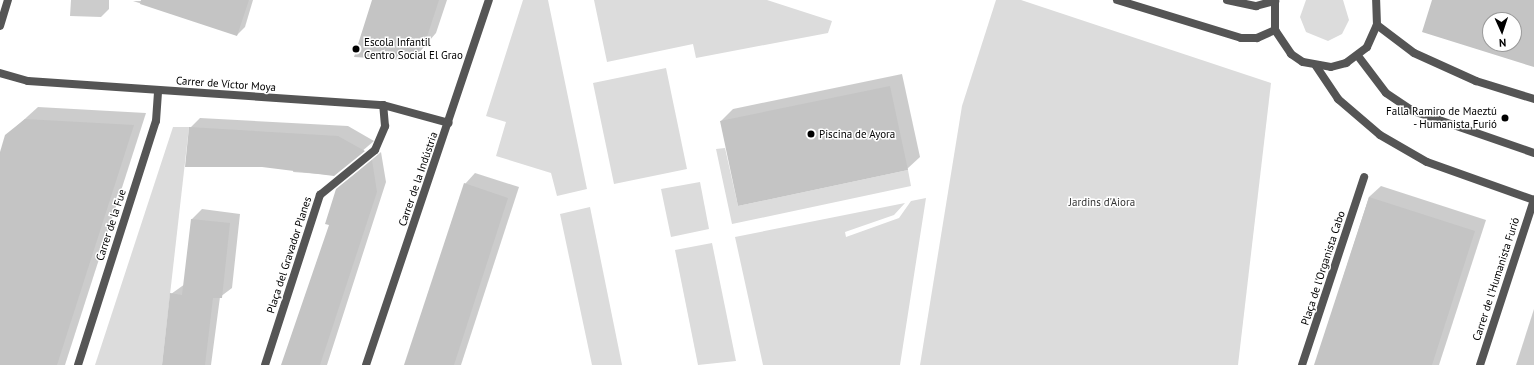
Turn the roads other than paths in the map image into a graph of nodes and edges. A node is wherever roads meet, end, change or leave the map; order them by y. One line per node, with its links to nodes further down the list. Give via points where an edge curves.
1 (8, 0): 10 (street)
2 (489, 0): 19 (street, Carrer de la Indústria)
3 (1117, 0): 8 (street)
4 (1227, 0): 5 (street, via 1256,6)
5 (1275, 0): 12 (street)
6 (1376, 0): 9 (street)
7 (1382, 0): 9 (street)
8 (1129, 2): 12 (street, via 1241,38 1257,38)
9 (1378, 13): 11 (street)
10 (0, 26)
11 (1377, 26): 13 (street); 17 (street, via 1414,53 1476,81)
12 (1275, 30): 14 (street, via 1291,54)
13 (1358, 56): 14 (street, via 1346,63); 20 (street, via 1386,93 1413,112)
14 (1316, 66): 22 (street, via 1338,99 1380,135 1427,162)
15 (0, 73): 16 (street, Carrer de Víctor Moya, via 28,81)
16 (158, 91): 18 (street, Carrer de Víctor Moya); 23 (street, Carrer de la Fue, via 156,121)
17 (1534, 99)
18 (383, 105): 19 (street, Carrer de Víctor Moya); 24 (street, Plaça del Gravador Planes, via 385,126 375,150 320,195)
19 (449, 123): 25 (street, Carrer de la Indústria)
20 (1534, 152)
21 (1364, 177): 26 (street, Plaça de l'Organista Cabo)
22 (1534, 200): 27 (street, Carrer de l'Humanista Furió)
23 (78, 365)
24 (265, 365)
25 (366, 365)
26 (1302, 365)
27 (1480, 365)

